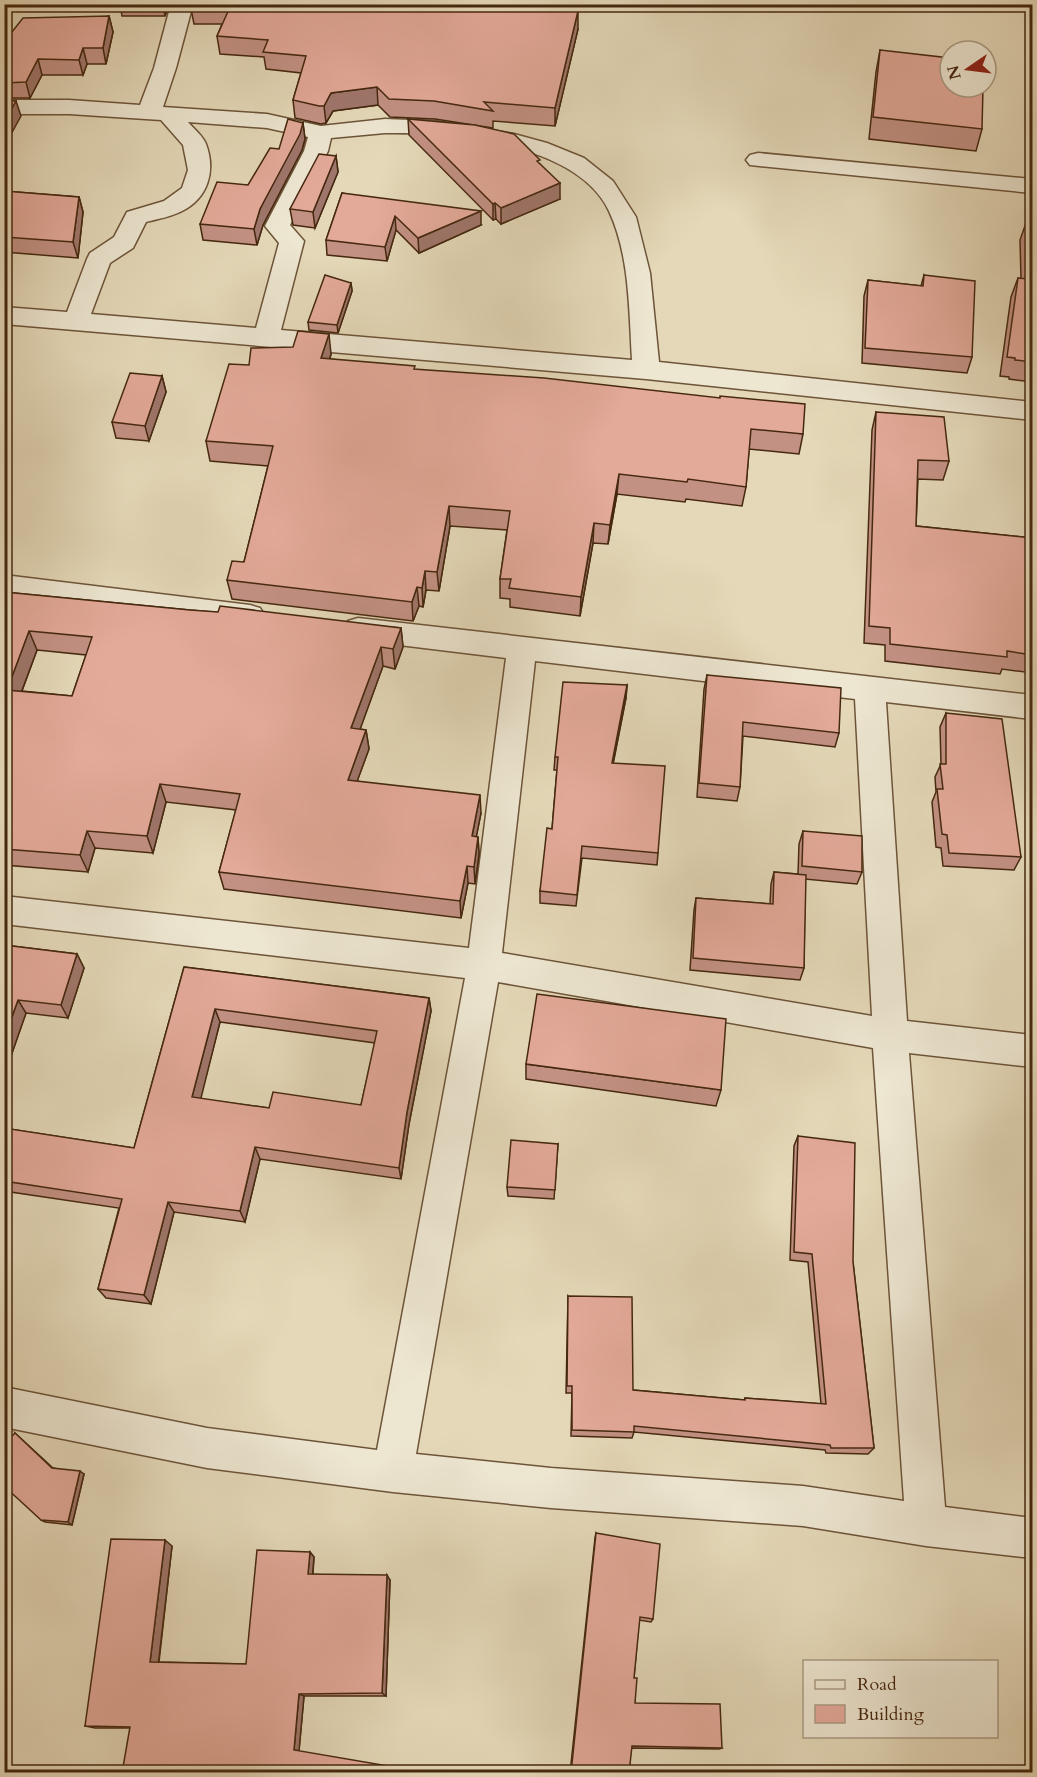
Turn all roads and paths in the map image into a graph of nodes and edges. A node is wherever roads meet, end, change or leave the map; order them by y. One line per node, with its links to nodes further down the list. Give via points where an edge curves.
1 (182, 4): 3 (street, via 165,68)
2 (4, 106): 3 (street)
3 (159, 113): 4 (street, via 267,121); 8 (street, via 194,143 200,170 193,192 173,206 136,217 124,242 99,259)
4 (321, 133): 9 (street, via 316,152 277,226 292,241); 10 (street, via 396,126 477,135 543,149 574,162 602,182 623,215 633,248)
5 (758, 160): 6 (street)
6 (1032, 186)
7 (4, 315): 8 (street)
8 (76, 321): 9 (street)
9 (266, 339): 10 (street)
10 (646, 370): 11 (street)
11 (1032, 411)
12 (4, 586): 13 (street)
13 (273, 619)
14 (332, 626): 15 (street)
15 (522, 648): 16 (street); 19 (street)
16 (870, 687): 17 (street); 20 (street)
17 (1032, 707)
18 (4, 910): 19 (street)
19 (484, 964): 20 (street); 23 (street)
20 (890, 1035): 21 (street); 24 (street)
21 (1032, 1051)
22 (4, 1407): 23 (street, via 207,1448)
23 (393, 1473): 24 (street, via 803,1506)
24 (926, 1525): 25 (street)
25 (1032, 1538)

